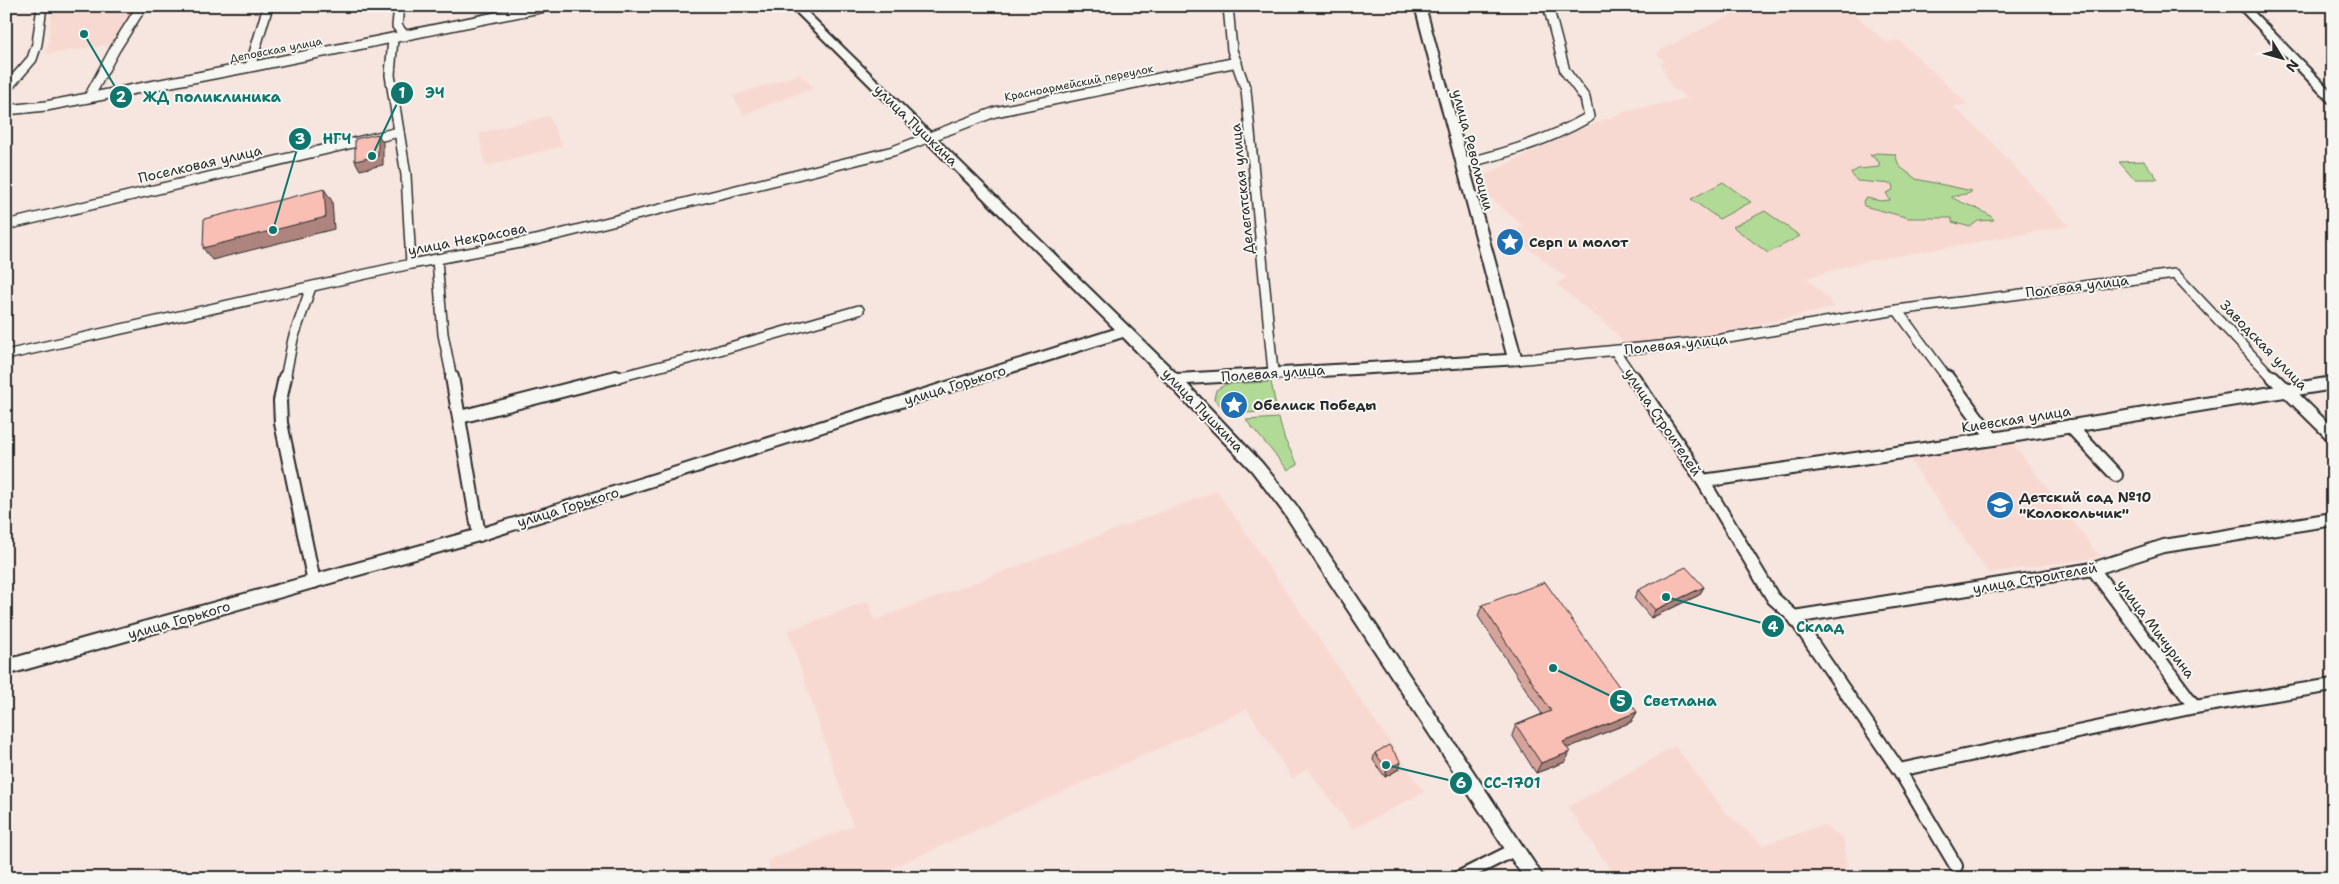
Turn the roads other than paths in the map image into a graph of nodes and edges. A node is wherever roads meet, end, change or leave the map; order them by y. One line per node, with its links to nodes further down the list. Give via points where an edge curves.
1 (42, 6): 15 (street, via 34,55)
2 (142, 6): 16 (street)
3 (268, 6): 14 (street)
4 (399, 6): 11 (street, via 397,26)
5 (549, 6): 11 (street, Деповская улица)
6 (795, 6): 20 (main road, улица Пушкина)
7 (1228, 6): 13 (street, Делегатская улица, via 1229,36)
8 (1420, 6): 21 (main road, улица Революции)
9 (1548, 6): 21 (street, via 1566,71 1585,98 1589,116 1574,126 1512,152)
10 (2242, 6): 17 (main road)
11 (405, 36): 12 (street, Деповская улица)
12 (393, 38): 14 (street, Деповская улица); 19 (street, via 390,75)
13 (1237, 62): 20 (street, Красноармейский переулок, via 995,112); 33 (street, Делегатская улица, via 1246,90)
14 (250, 67): 16 (street, Деповская улица)
15 (6, 89)
16 (89, 97): 18 (street, Деповская улица)
17 (2333, 100)
18 (6, 110)
19 (399, 132): 22 (street, Поселковая улица); 24 (street, via 406,175)
20 (930, 138): 23 (street, улица Некрасова, via 830,168 701,200); 29 (main road, улица Пушкина)
21 (1461, 164): 32 (main road, улица Революции)
22 (6, 225)
23 (437, 260): 24 (street, улица Некрасова); 37 (street, via 443,334)
24 (411, 264): 26 (street, улица Некрасова)
25 (2175, 274): 28 (street, Полевая улица); 36 (street, Заводская улица)
26 (311, 287): 31 (street, улица Некрасова); 46 (street, via 293,339 280,401 281,423)
27 (858, 310): 37 (street, via 692,358)
28 (1897, 310): 30 (street, Полевая улица, via 1710,341); 40 (street)
29 (1126, 331): 34 (main road, улица Пушкина); 44 (main road, улица Горького)
30 (1615, 351): 32 (street, Полевая улица); 42 (street, улица Строителей)
31 (6, 355)
32 (1515, 360): 33 (main road, Полевая улица)
33 (1273, 372): 34 (main road, Полевая улица)
34 (1174, 379): 52 (main road, улица Пушкина, via 1257,467 1290,509)
35 (2333, 383): 36 (street, Киевская улица)
36 (2285, 390): 38 (street, Киевская улица); 39 (street, Заводская улица)
37 (460, 417): 44 (street)
38 (2070, 426): 40 (street, Киевская улица); 41 (street)
39 (2333, 436)
40 (1993, 439): 42 (street, Киевская улица)
41 (2116, 475)
42 (1703, 481): 47 (street, улица Строителей, via 1773,598)
43 (2333, 519): 45 (street, улица Строителей, via 2164,546)
44 (479, 535): 46 (main road, улица Горького)
45 (2092, 569): 47 (street, улица Строителей); 50 (street, улица Мичурина)
46 (314, 582): 48 (main road, улица Горького)
47 (1794, 617): 51 (street, улица Строителей)
48 (6, 668)
49 (2333, 685): 50 (street)
50 (2195, 708): 51 (street)
51 (1899, 770): 53 (street, улица Строителей)
52 (1516, 849): 54 (street); 55 (main road, улица Пушкина)
53 (1956, 866)
54 (1458, 878)
55 (1535, 878)

